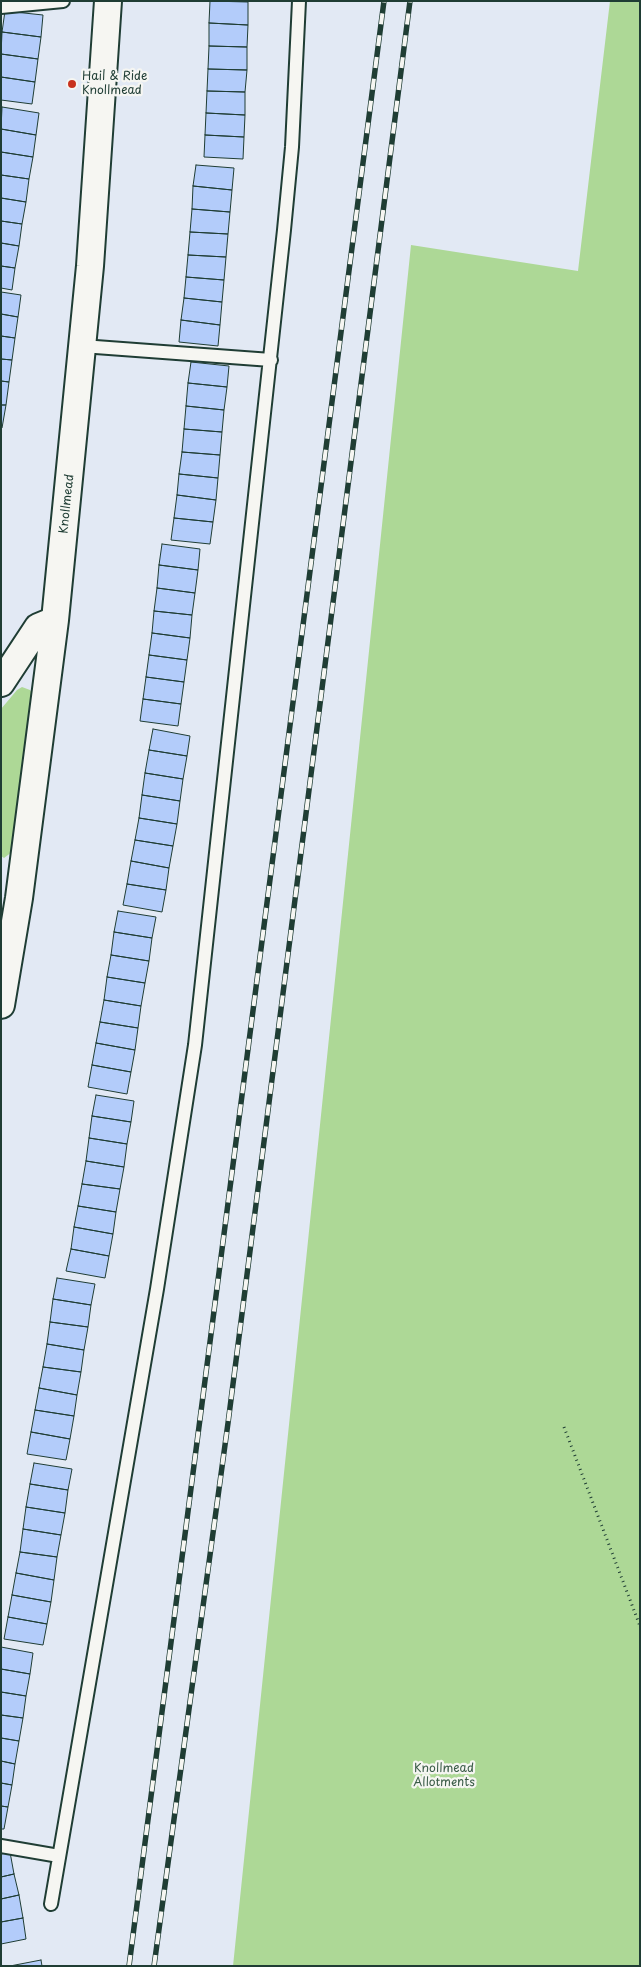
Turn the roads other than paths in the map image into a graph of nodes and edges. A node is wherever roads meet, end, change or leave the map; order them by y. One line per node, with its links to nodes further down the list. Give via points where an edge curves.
1 (63, 1): 4 (lane)
2 (108, 1): 5 (street, Knollmead)
3 (299, 1): 6 (lane, via 292,147)
4 (1, 7)
5 (82, 346): 6 (lane); 7 (street, Knollmead)
6 (271, 360): 13 (lane, via 194,1045 156,1298)
7 (55, 620): 8 (street, via 38,628); 10 (street, Knollmead)
8 (1, 683)
9 (1, 880): 10 (street)
10 (19, 898): 11 (street, Knollmead)
11 (1, 1005)
12 (1, 1846): 13 (lane)
13 (59, 1856): 14 (lane)
14 (51, 1904)

